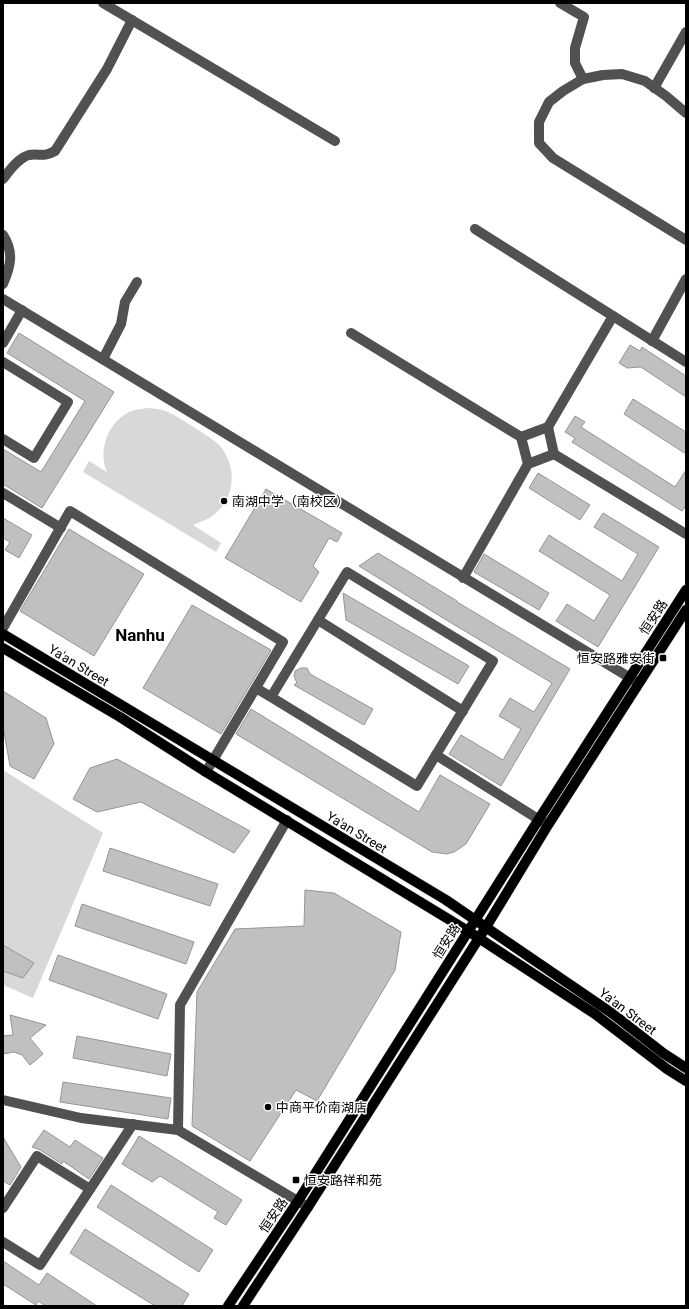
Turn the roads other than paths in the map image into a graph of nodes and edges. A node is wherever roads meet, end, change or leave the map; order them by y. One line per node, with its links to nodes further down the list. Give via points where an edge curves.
1 (103, 3): 3 (street)
2 (560, 3): 5 (street, via 584,17 575,48 575,63)
3 (132, 20): 8 (street); 9 (street, via 107,69 55,151 43,156 30,155 23,158)
4 (686, 32): 6 (street)
5 (583, 79): 6 (street, via 622,74 645,81); 12 (street, via 549,102 538,122 539,143 552,158)
6 (654, 88): 7 (street)
7 (686, 113)
8 (335, 141)
9 (3, 179)
10 (475, 229): 18 (street)
11 (3, 235): 15 (street, via 9,243 10,258)
12 (686, 240)
13 (686, 279): 20 (street)
14 (137, 282): 22 (street, via 125,302 121,324)
15 (3, 284)
16 (3, 299): 17 (street)
17 (22, 310): 21 (street); 22 (street)
18 (613, 316): 20 (street); 25 (street)
19 (351, 333): 26 (street)
20 (652, 341): 24 (street)
21 (3, 343)
22 (103, 360): 33 (street)
23 (3, 362): 27 (street, via 68,402 34,458)
24 (686, 362)
25 (548, 427): 26 (street); 28 (street)
26 (521, 437): 29 (street)
27 (3, 438)
28 (554, 454): 29 (street); 32 (street)
29 (528, 464): 33 (street)
30 (3, 492): 31 (street)
31 (61, 528): 37 (street); 42 (street, via 70,511 283,642)
32 (686, 534)
33 (463, 578): 40 (street)
34 (686, 590): 40 (main road, 恒安路)
35 (686, 610): 41 (main road, 恒安路)
36 (318, 620): 43 (street); 44 (street); 44 (street, via 347,572 494,661)
37 (3, 628)
38 (3, 634): 46 (main road, Ya'an Street)
39 (3, 648): 47 (main road, Ya'an Street, via 120,717)
40 (629, 678): 41 (street); 48 (main road, 恒安路)
41 (639, 683): 50 (main road, 恒安路)
42 (256, 688): 43 (street); 46 (street)
43 (271, 697): 45 (street, via 417,786)
44 (463, 711): 45 (street)
45 (436, 755): 48 (street)
46 (213, 760): 47 (street); 51 (main road, Ya'an Street)
47 (206, 772): 49 (main road, Ya'an Street)
48 (539, 819): 50 (street); 51 (main road, 恒安路)
49 (287, 820): 53 (main road, Ya'an Street); 59 (street, via 180,1005)
50 (548, 825): 52 (main road, 恒安路)
51 (475, 920): 52 (main road, Ya'an Street); 53 (main road, 恒安路)
52 (486, 927): 54 (main road, 恒安路); 55 (main road, Ya'an Street, via 613,1014)
53 (468, 931): 54 (main road, Ya'an Street); 61 (main road, 恒安路)
54 (479, 938): 56 (main road, Ya'an Street, via 595,1014); 62 (main road, 恒安路)
55 (686, 1068)
56 (686, 1081)
57 (3, 1100): 58 (street, via 81,1118)
58 (133, 1124): 59 (street); 60 (street)
59 (178, 1130): 61 (street)
60 (90, 1189): 63 (street, via 36,1156); 64 (street, via 40,1265)
61 (298, 1201): 62 (street); 65 (main road, 恒安路)
62 (308, 1207): 66 (main road, 恒安路)
63 (3, 1208)
64 (3, 1242)
65 (228, 1306)
66 (243, 1306)

